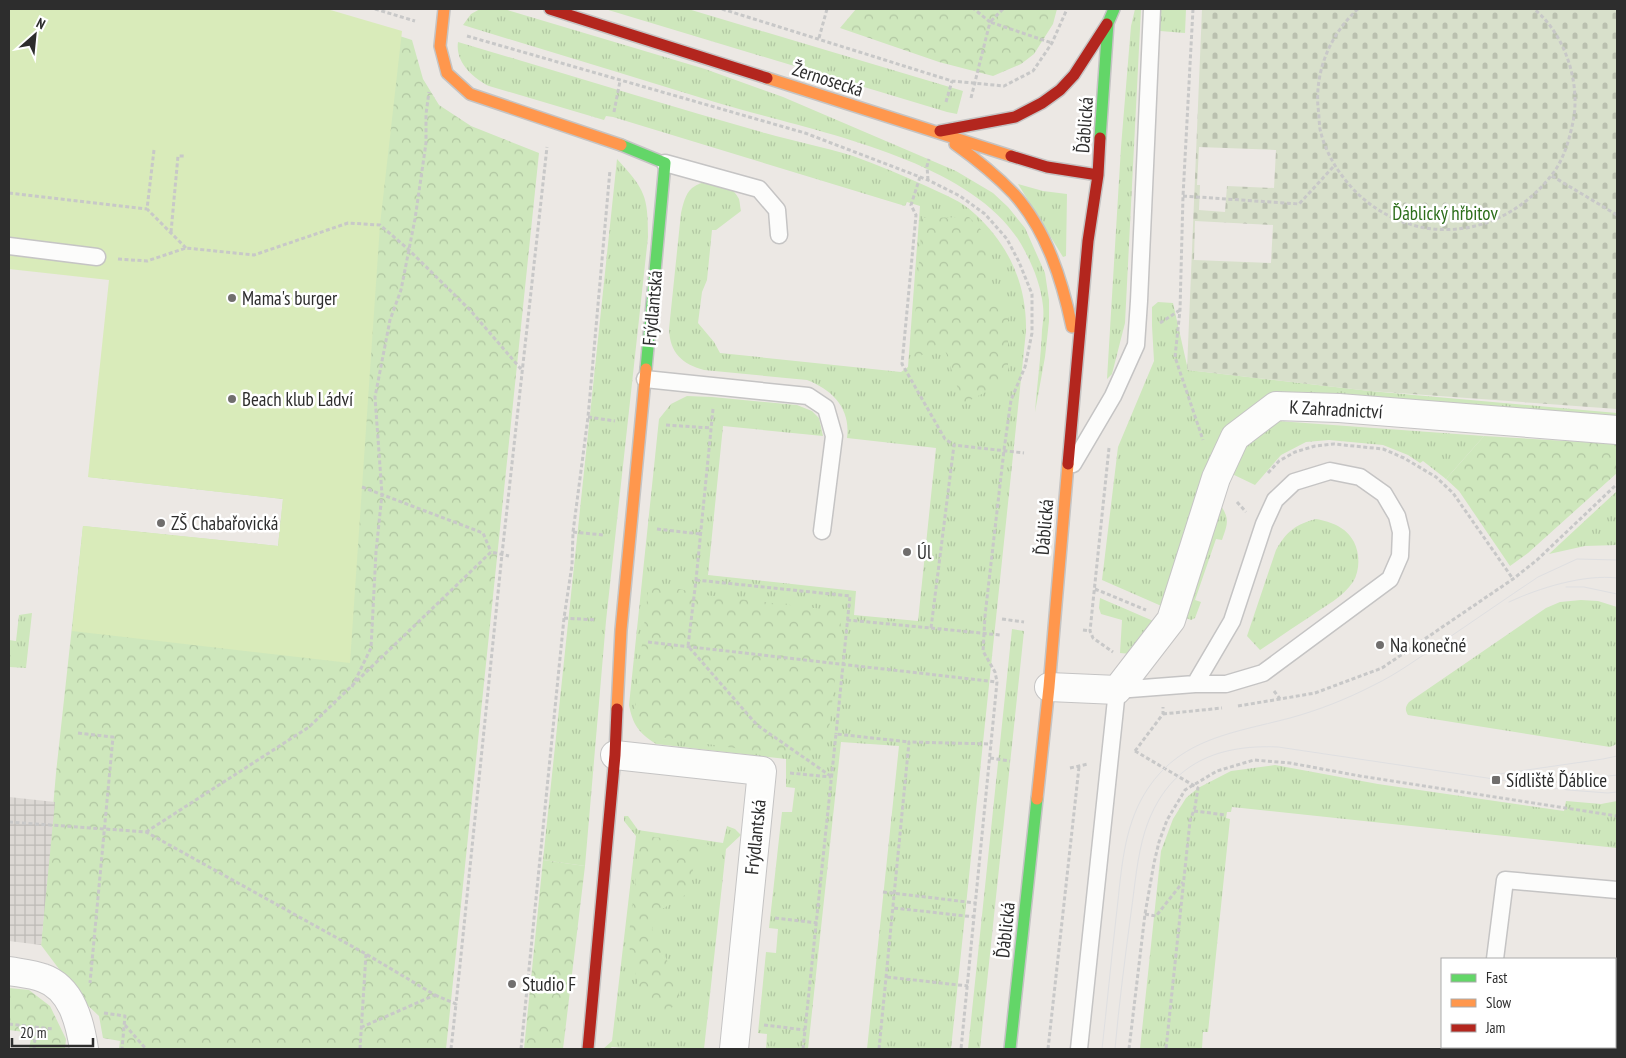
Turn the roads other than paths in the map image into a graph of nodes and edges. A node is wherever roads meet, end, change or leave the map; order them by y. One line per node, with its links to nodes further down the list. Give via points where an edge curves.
1 (444, 9): 7 (street, via 440,46 447,73 470,94 613,141)
2 (550, 9): 6 (street, Žernosecká)
3 (1114, 9): 5 (street, Ďáblická)
4 (1152, 9): 15 (lane, via 1136,345 1113,396)
5 (1108, 23): 6 (street, via 1074,75 1042,103 1015,117); 8 (street, Ďáblická)
6 (937, 131): 8 (street, Žernosecká, via 1047,167); 12 (street, via 1001,181 1031,215 1049,249 1066,296)
7 (665, 163): 9 (lane, via 758,189 777,210); 13 (street, Frýdlantská)
8 (1098, 174): 12 (street, Ďáblická, via 1088,241)
9 (779, 234)
10 (9, 246): 11 (lane)
11 (97, 257)
12 (1078, 356): 15 (street, Ďáblická)
13 (645, 379): 16 (lane, via 808,396 826,408 834,436); 20 (street, Frýdlantská, via 621,630)
14 (1617, 430): 19 (street, K Zahradnictví, via 1276,406 1235,437 1216,478 1171,620)
15 (1066, 475): 18 (street, Ďáblická)
16 (822, 531)
17 (1195, 684): 17 (lane, via 1226,684 1262,673 1390,579 1400,556 1401,532 1397,516 1384,494 1360,477 1330,471 1294,482 1275,500 1232,621); 19 (lane)
18 (1049, 687): 19 (street); 27 (street, Ďáblická)
19 (1117, 690): 28 (lane)
20 (615, 755): 25 (street, Frýdlantská); 26 (street, Frýdlantská, via 762,771)
21 (1617, 890): 22 (lane, via 1505,880)
22 (1495, 958)
23 (9, 971): 24 (street, via 45,978 62,990 74,1009)
24 (84, 1049)
25 (588, 1049)
26 (734, 1049)
27 (1010, 1049)
28 (1079, 1049)

